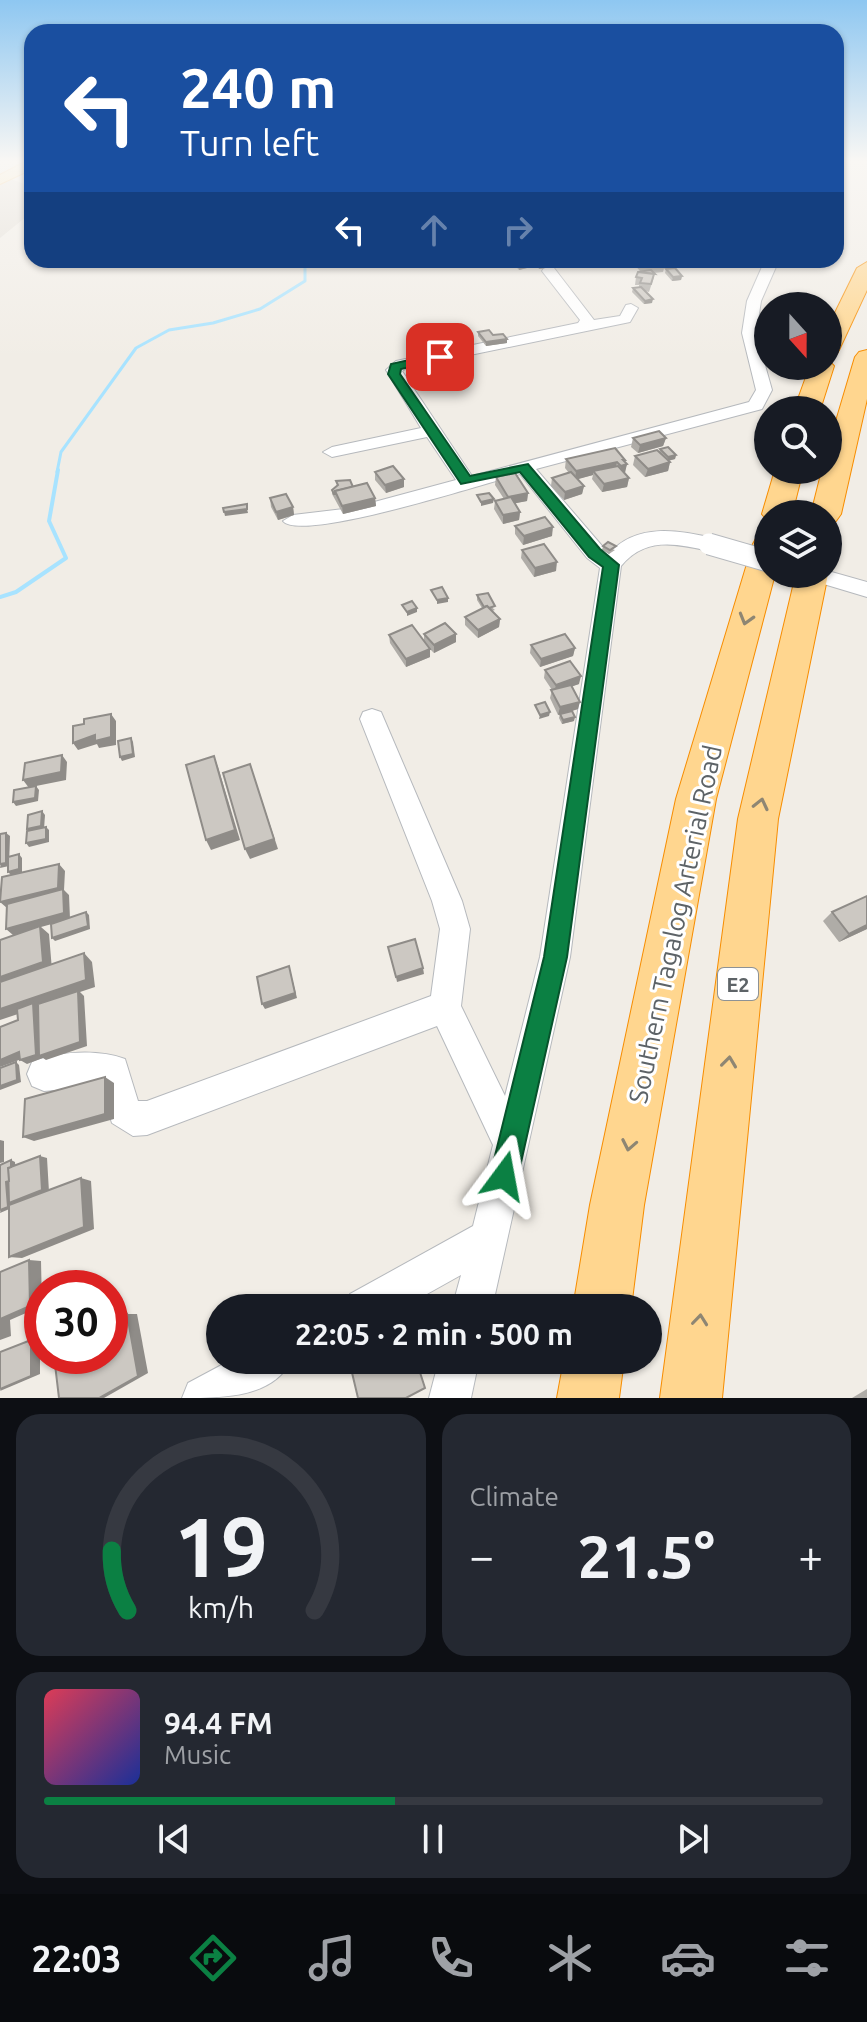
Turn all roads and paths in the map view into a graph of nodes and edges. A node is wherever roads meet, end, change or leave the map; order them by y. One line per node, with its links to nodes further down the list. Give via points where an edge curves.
1 (771, 268): 10 (street, via 754,301 749,333 764,390 756,405)
2 (867, 268): 5 (highway)
3 (549, 271): 6 (street, via 581,309)
4 (631, 308): 6 (street, via 625,319)
5 (842, 321)
6 (584, 326): 8 (street, via 395,367 394,374)
7 (865, 361): 12 (highway)
8 (431, 431): 9 (street); 11 (street)
9 (332, 452)
10 (524, 467): 11 (street); 15 (street, via 594,553)
11 (466, 481): 13 (street, via 352,514)
12 (829, 500)
13 (293, 521)
14 (754, 557): 15 (street, bridge, via 666,536 621,551)
15 (611, 565): 21 (street, via 555,957)
16 (756, 588): 25 (highway, Southern Tagalog Arterial Road, one-way to 25, via 696,799)
17 (832, 588): 32 (highway, E2, one-way to 17, via 758,819)
18 (372, 719): 19 (street, via 455,929)
19 (445, 1007): 20 (street, via 147,1118 133,1119 124,1111 113,1071); 21 (street)
20 (44, 1074)
21 (511, 1145): 22 (street)
22 (489, 1238): 23 (street); 24 (street)
23 (389, 1294)
24 (475, 1294)
25 (604, 1294)
26 (246, 1374): 29 (street)
27 (456, 1374): 30 (street)
28 (592, 1374): 31 (highway)
29 (203, 1398)
30 (450, 1398)
31 (588, 1398)
32 (691, 1398)

